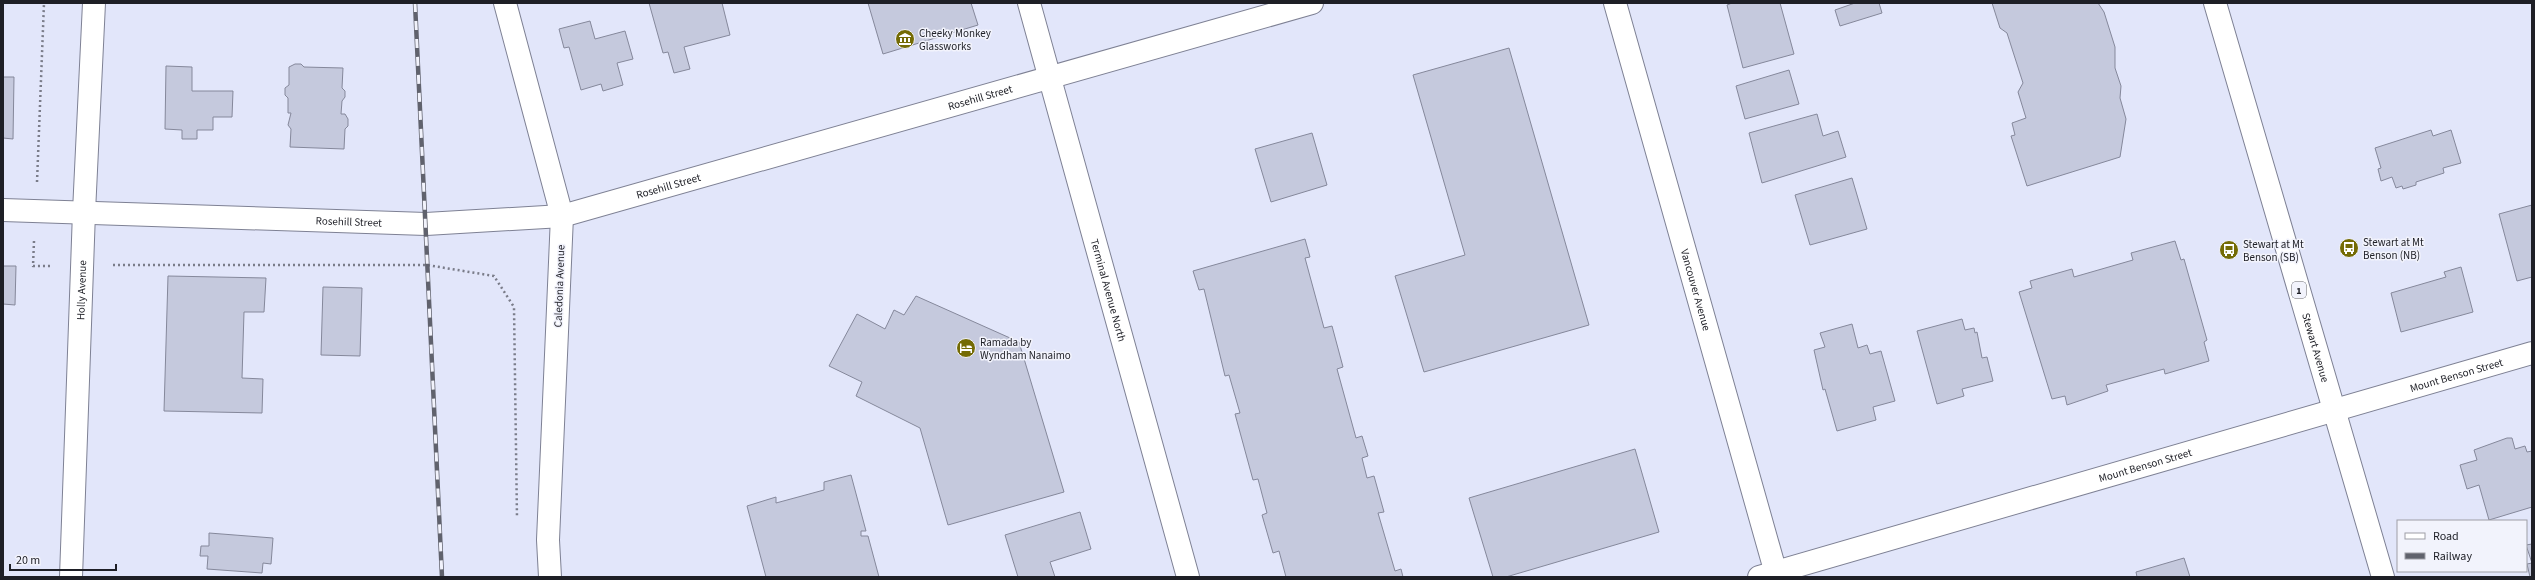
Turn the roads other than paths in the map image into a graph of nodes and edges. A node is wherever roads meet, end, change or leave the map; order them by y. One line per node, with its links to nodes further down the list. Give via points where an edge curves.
1 (94, 3): 9 (main road, Holly Avenue)
2 (505, 3): 10 (main road, Caledonia Avenue)
3 (1029, 3): 7 (main road, Terminal Avenue North)
4 (1312, 3): 7 (main road, Rosehill Street)
5 (1615, 3): 13 (main road, Vancouver Avenue)
6 (2215, 3): 12 (main road, Stewart Avenue / 1)
7 (1050, 76): 10 (main road, Rosehill Street); 16 (main road, Terminal Avenue North)
8 (3, 210): 9 (main road, Rosehill Street)
9 (84, 212): 10 (main road, Rosehill Street, via 426,224); 14 (main road, Holly Avenue)
10 (562, 216): 15 (main road, Caledonia Avenue, via 548,540)
11 (2532, 353): 12 (main road, Mount Benson Street)
12 (2334, 410): 13 (main road, Mount Benson Street); 17 (main road, Stewart Avenue / 1)
13 (1771, 575)
14 (71, 577)
15 (550, 577)
16 (1188, 577)
17 (2383, 577)

